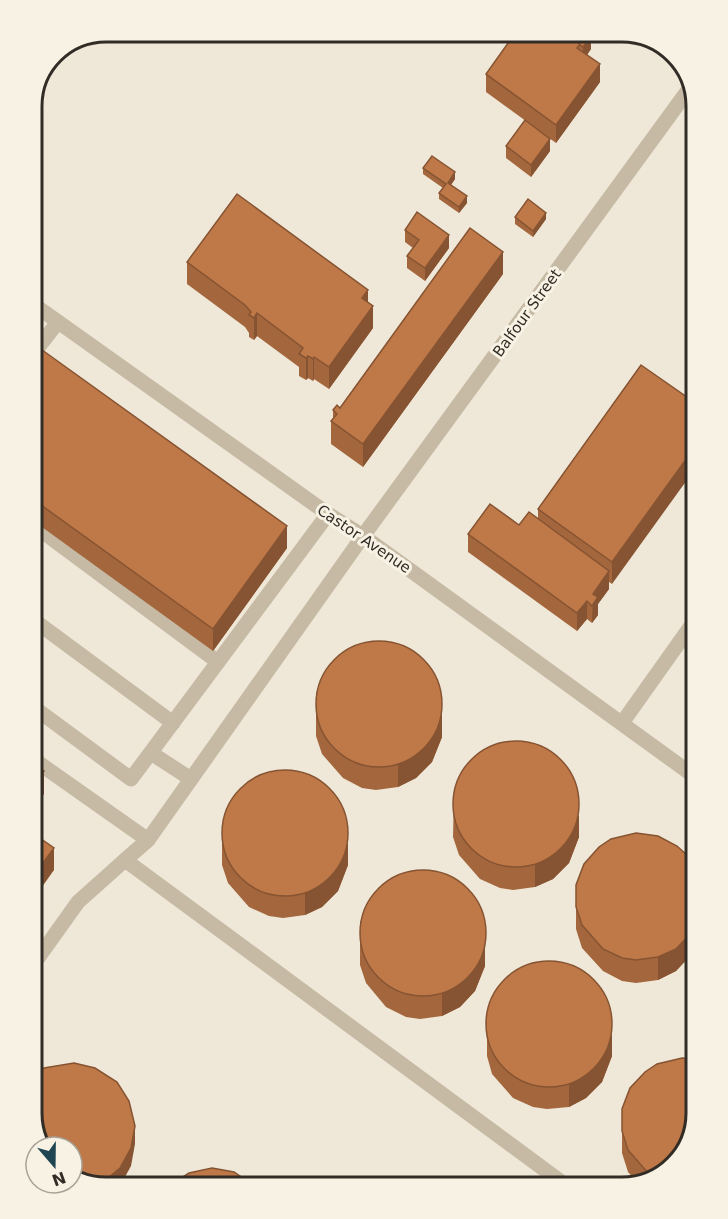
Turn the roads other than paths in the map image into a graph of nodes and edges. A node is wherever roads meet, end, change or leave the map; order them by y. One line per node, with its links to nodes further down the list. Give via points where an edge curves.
1 (685, 95): 7 (street, Balfour Street)
2 (42, 310): 3 (street, Castor Avenue)
3 (58, 322): 4 (street); 5 (street, Castor Avenue)
4 (42, 342)
5 (327, 514): 7 (street, Castor Avenue); 10 (street)
6 (42, 531): 10 (street)
7 (363, 536): 13 (street, Castor Avenue); 17 (street, Balfour Street)
8 (42, 626): 12 (street)
9 (686, 633): 13 (street)
10 (218, 662): 12 (street)
11 (42, 713): 14 (street, via 131,780)
12 (173, 723): 14 (street)
13 (622, 723): 16 (street, Castor Avenue)
14 (150, 753): 17 (street)
15 (42, 765): 18 (street)
16 (686, 770)
17 (191, 778): 18 (street, Balfour Street)
18 (148, 840): 19 (street, Balfour Street)
19 (125, 860): 20 (street, Balfour Street, via 78,902); 21 (street)
20 (42, 952)
21 (555, 1177)

